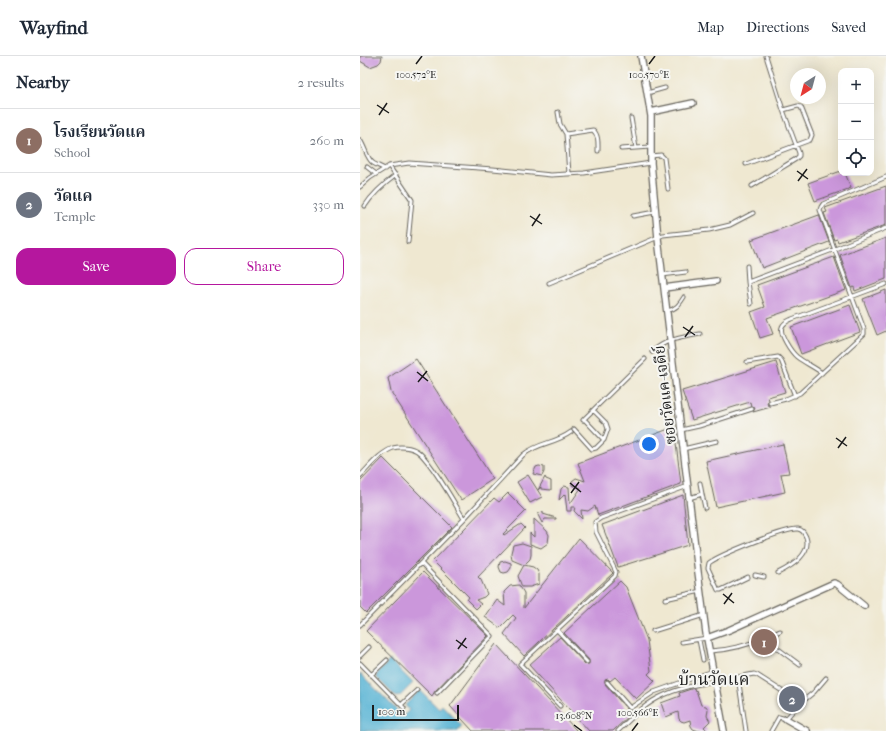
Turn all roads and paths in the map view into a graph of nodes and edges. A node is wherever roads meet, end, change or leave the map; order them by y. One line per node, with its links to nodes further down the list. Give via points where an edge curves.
1 (642, 56): 4 (street, ซอยวัดแค-เจดีย์)
2 (766, 56): 6 (lane)
3 (665, 88): 4 (lane)
4 (647, 93): 8 (street, ซอยวัดแค-เจดีย์)
5 (693, 103): 8 (street)
6 (783, 110): 12 (lane); 12 (lane, via 801,107 810,129 810,140)
7 (558, 112): 10 (lane, via 560,124)
8 (651, 112): 13 (street, ซอยวัดแค-เจดีย์)
9 (632, 118): 14 (lane)
10 (566, 134): 16 (lane, via 593,130 598,137); 23 (lane)
11 (360, 140): 22 (lane, via 368,159)
12 (796, 145): 19 (lane); 27 (lane, via 799,153 796,159)
13 (650, 147): 14 (lane); 17 (street, ซอยวัดแค-เจดีย์)
14 (636, 148): 15 (lane)
15 (621, 149)
16 (598, 151)
17 (650, 156): 18 (street, ซอยวัดแค-เจดีย์); 29 (lane, via 661,155 664,158)
18 (651, 163): 23 (lane); 31 (street, ซอยวัดแค-เจดีย์)
19 (746, 164)
20 (389, 166): 22 (lane); 23 (lane, via 414,163 537,174); 25 (lane)
21 (367, 167): 24 (lane)
22 (385, 169): 24 (lane)
23 (570, 173)
24 (376, 174): 28 (lane)
25 (396, 175): 30 (lane, via 379,188); 36 (lane, via 412,200)
26 (886, 177): 37 (lane, via 823,204 820,210)
27 (752, 186)
28 (360, 187)
29 (668, 189)
30 (365, 206)
31 (655, 212): 33 (lane); 35 (street, ซอยวัดแค-เจดีย์)
32 (753, 213): 35 (lane, via 730,225)
33 (634, 216)
34 (886, 228): 37 (lane)
35 (658, 238): 40 (street, ซอยวัดแค-เจดีย์); 43 (lane)
36 (408, 242)
37 (835, 250): 42 (lane); 47 (lane)
38 (747, 266): 42 (lane)
39 (686, 272): 40 (lane)
40 (662, 275): 45 (street, ซอยวัดแค-เจดีย์)
41 (716, 281): 45 (street)
42 (748, 282): 48 (lane)
43 (549, 283)
44 (886, 284): 47 (lane)
45 (664, 288): 49 (street, ซอยวัดแค-เจดีย์)
46 (684, 297): 49 (lane, via 677,307)
47 (853, 297): 55 (lane, via 864,334); 55 (lane, via 792,319 782,326 783,338 796,356)
48 (751, 304)
49 (667, 311): 51 (street, ซอยวัดแค-เจดีย์)
50 (700, 334): 51 (lane)
51 (671, 339): 52 (lane); 60 (street, ซอยวัดแค-เจดีย์)
52 (652, 352)
53 (644, 359): 59 (lane)
54 (747, 362): 56 (lane, via 778,357)
55 (822, 372): 56 (lane, via 806,389)
56 (795, 396): 57 (lane)
57 (770, 403)
58 (752, 408): 60 (lane)
59 (593, 410): 61 (lane, via 608,426); 61 (lane, via 584,420)
60 (681, 430): 63 (street, ซอยวัดแค-เจดีย์)
61 (604, 440): 70 (lane, via 594,449 573,431 563,438 531,448)
62 (717, 441): 63 (lane)
63 (683, 449): 66 (street, ซอยวัดแค-เจดีย์)
64 (360, 476): 70 (lane, via 381,456 394,448 416,451 432,468)
65 (700, 483): 67 (lane)
66 (688, 486): 68 (street, ซอยวัดแค-เจดีย์); 83 (lane, via 595,522 596,532 616,576)
67 (702, 494): 68 (lane); 69 (lane)
68 (689, 498): 73 (street, ซอยวัดแค-เจดีย์)
69 (705, 508)
70 (464, 519): 71 (lane)
71 (421, 564): 82 (lane); 106 (lane, via 492,636)
72 (708, 568): 73 (lane); 74 (lane, via 710,561 756,541 791,529 800,529 807,539 804,552 794,564); 76 (lane, via 718,590)
73 (698, 572): 78 (street, ซอยวัดแค-เจดีย์)
74 (778, 573)
75 (755, 575): 77 (lane)
76 (748, 577)
77 (764, 577)
78 (701, 591): 79 (lane); 81 (street, ซอยวัดแค-เจดีย์)
79 (665, 599)
80 (864, 606): 86 (street, via 834,583)
81 (704, 614): 84 (lane); 86 (street, ซอยวัดแค-เจดีย์)
82 (360, 625)
83 (556, 630): 95 (lane); 107 (lane, via 520,664)
84 (653, 631)
85 (780, 631): 87 (lane)
86 (707, 638): 88 (lane); 91 (street, ซอยวัดแค-เจดีย์)
87 (765, 638): 91 (lane, via 734,648); 97 (lane)
88 (699, 640): 89 (lane); 94 (lane)
89 (682, 642)
90 (369, 647): 92 (lane)
91 (710, 651): 98 (street, ซอยวัดแค-เจดีย์)
92 (360, 656)
93 (387, 660): 99 (lane)
94 (703, 660)
95 (587, 662)
96 (360, 663): 99 (lane)
97 (800, 665)
98 (713, 671): 102 (street, ซอยวัดแค-เจดีย์); 103 (lane, via 654,692 630,708)
99 (371, 675): 104 (lane, via 403,707)
100 (738, 677): 102 (lane); 105 (lane, via 758,675); 111 (lane)
101 (826, 678): 108 (lane)
102 (715, 681): 109 (lane, via 695,684 656,699); 110 (street, ซอยวัดแค-เจดีย์)
103 (607, 682)
104 (417, 690)
105 (782, 691)
106 (437, 693)
107 (560, 706)
108 (786, 720): 112 (lane, via 778,717); 113 (street)
109 (618, 731)
110 (724, 731)
111 (746, 731)
112 (771, 731)
113 (807, 731)

